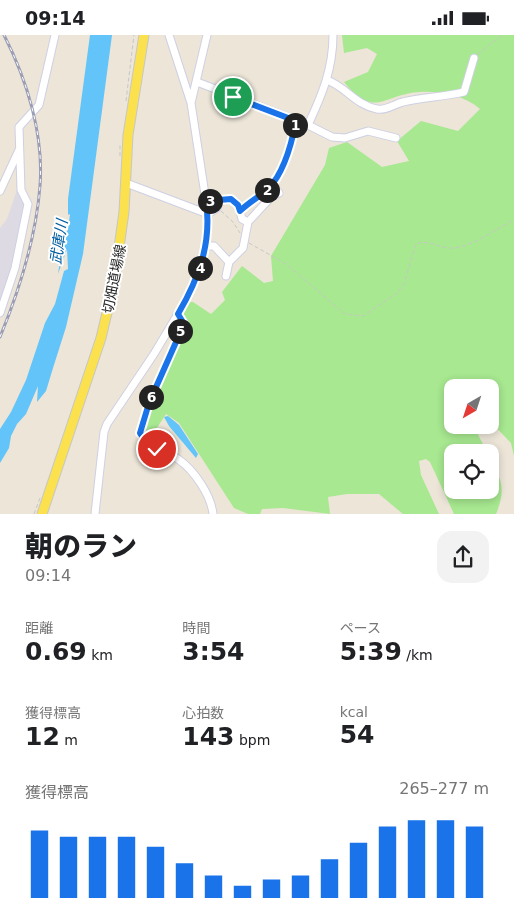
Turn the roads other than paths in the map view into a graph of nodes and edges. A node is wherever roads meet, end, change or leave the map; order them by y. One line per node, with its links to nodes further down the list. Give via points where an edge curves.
1 (55, 35): 13 (street, via 39,105 19,127)
2 (144, 35): 14 (main road, 切畑道場線, via 128,135)
3 (169, 35): 9 (street)
4 (206, 35): 8 (street)
5 (333, 35): 7 (street, via 333,56)
6 (474, 58): 7 (street, via 464,92 410,100 383,109 360,102 341,86)
7 (327, 80): 11 (street)
8 (197, 82): 9 (street); 10 (street)
9 (191, 103): 17 (street)
10 (296, 121): 11 (street); 19 (street, via 293,139 275,179 268,189)
11 (308, 125): 12 (street, via 332,137 368,131)
12 (396, 138)
13 (20, 150): 15 (street); 25 (street, via 21,190 28,204 15,268)
14 (126, 183): 20 (street); 27 (main road, 切畑道場線, via 122,238 107,315)
15 (0, 191)
16 (279, 193): 21 (street, via 272,196)
17 (206, 201): 19 (street, via 231,199); 20 (street)
18 (217, 208): 20 (street)
19 (240, 211): 21 (street, via 242,219)
20 (208, 215): 22 (street)
21 (248, 222): 23 (street, via 243,247)
22 (206, 246): 23 (street, via 214,246); 26 (street, via 196,278)
23 (230, 262): 24 (street)
24 (226, 276)
25 (0, 313)
26 (178, 314): 28 (street, via 107,424); 29 (street, via 184,324 149,403 140,433 147,443 177,458 199,479)
27 (42, 514)
28 (95, 514)
29 (213, 514)

